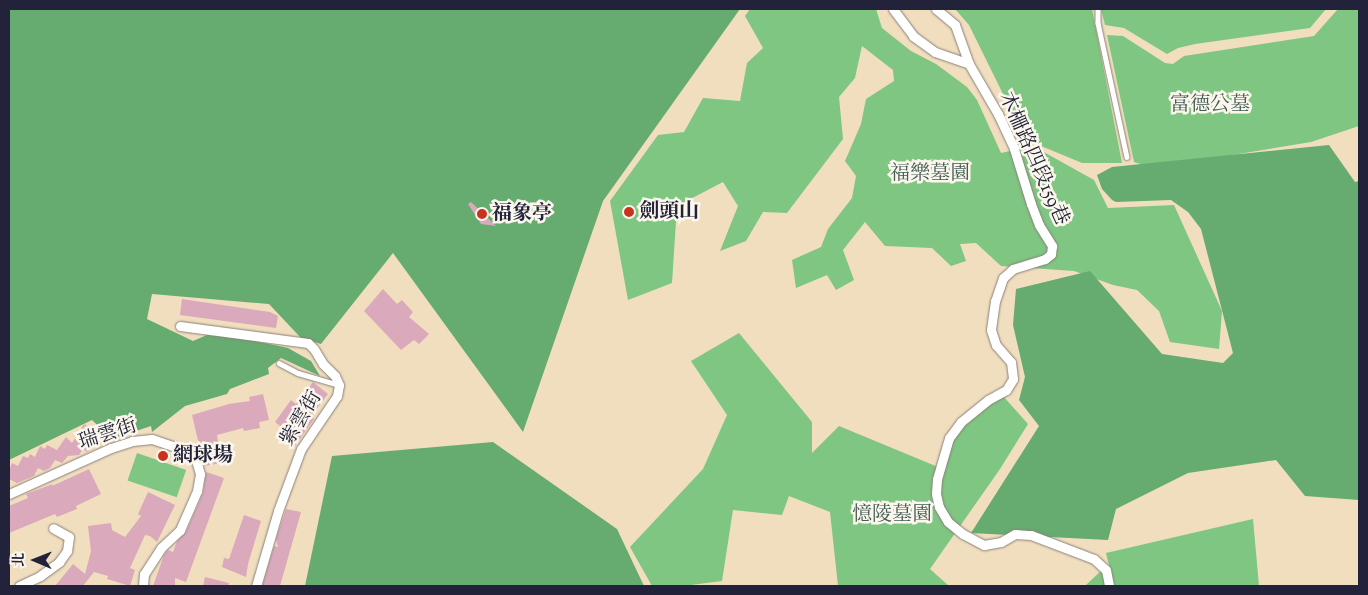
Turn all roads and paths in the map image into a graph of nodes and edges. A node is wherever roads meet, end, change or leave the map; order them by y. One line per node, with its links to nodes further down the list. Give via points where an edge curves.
1 (893, 9): 4 (street, via 913,36 935,52)
2 (936, 9): 4 (street, 木柵路四段159巷, via 955,25)
3 (1098, 9): 5 (lane)
4 (969, 64): 14 (street, 木柵路四段159巷, via 1014,149 1030,204 1052,246 1051,254 1045,259 1013,268 1003,278 995,301 991,330 996,345 1011,362 1013,379 1006,390 961,422 949,438 938,479 936,494 939,507 948,522 984,545 1001,542 1015,534 1031,535 1094,559 1106,570)
5 (1127, 157)
6 (180, 326): 8 (street, 紫雲街, via 308,343 335,376)
7 (279, 363): 8 (lane, via 298,373)
8 (338, 385): 13 (street, 紫雲街, via 337,396 301,449 278,511)
9 (9, 494): 12 (street, 瑞雲街, via 111,448 132,442 152,439 181,449 196,460 200,474 197,491 180,530 161,548 144,574)
10 (53, 528): 11 (street, via 69,537 67,551 59,562 40,576)
11 (19, 586)
12 (143, 586)
13 (256, 586)
14 (1108, 586)

